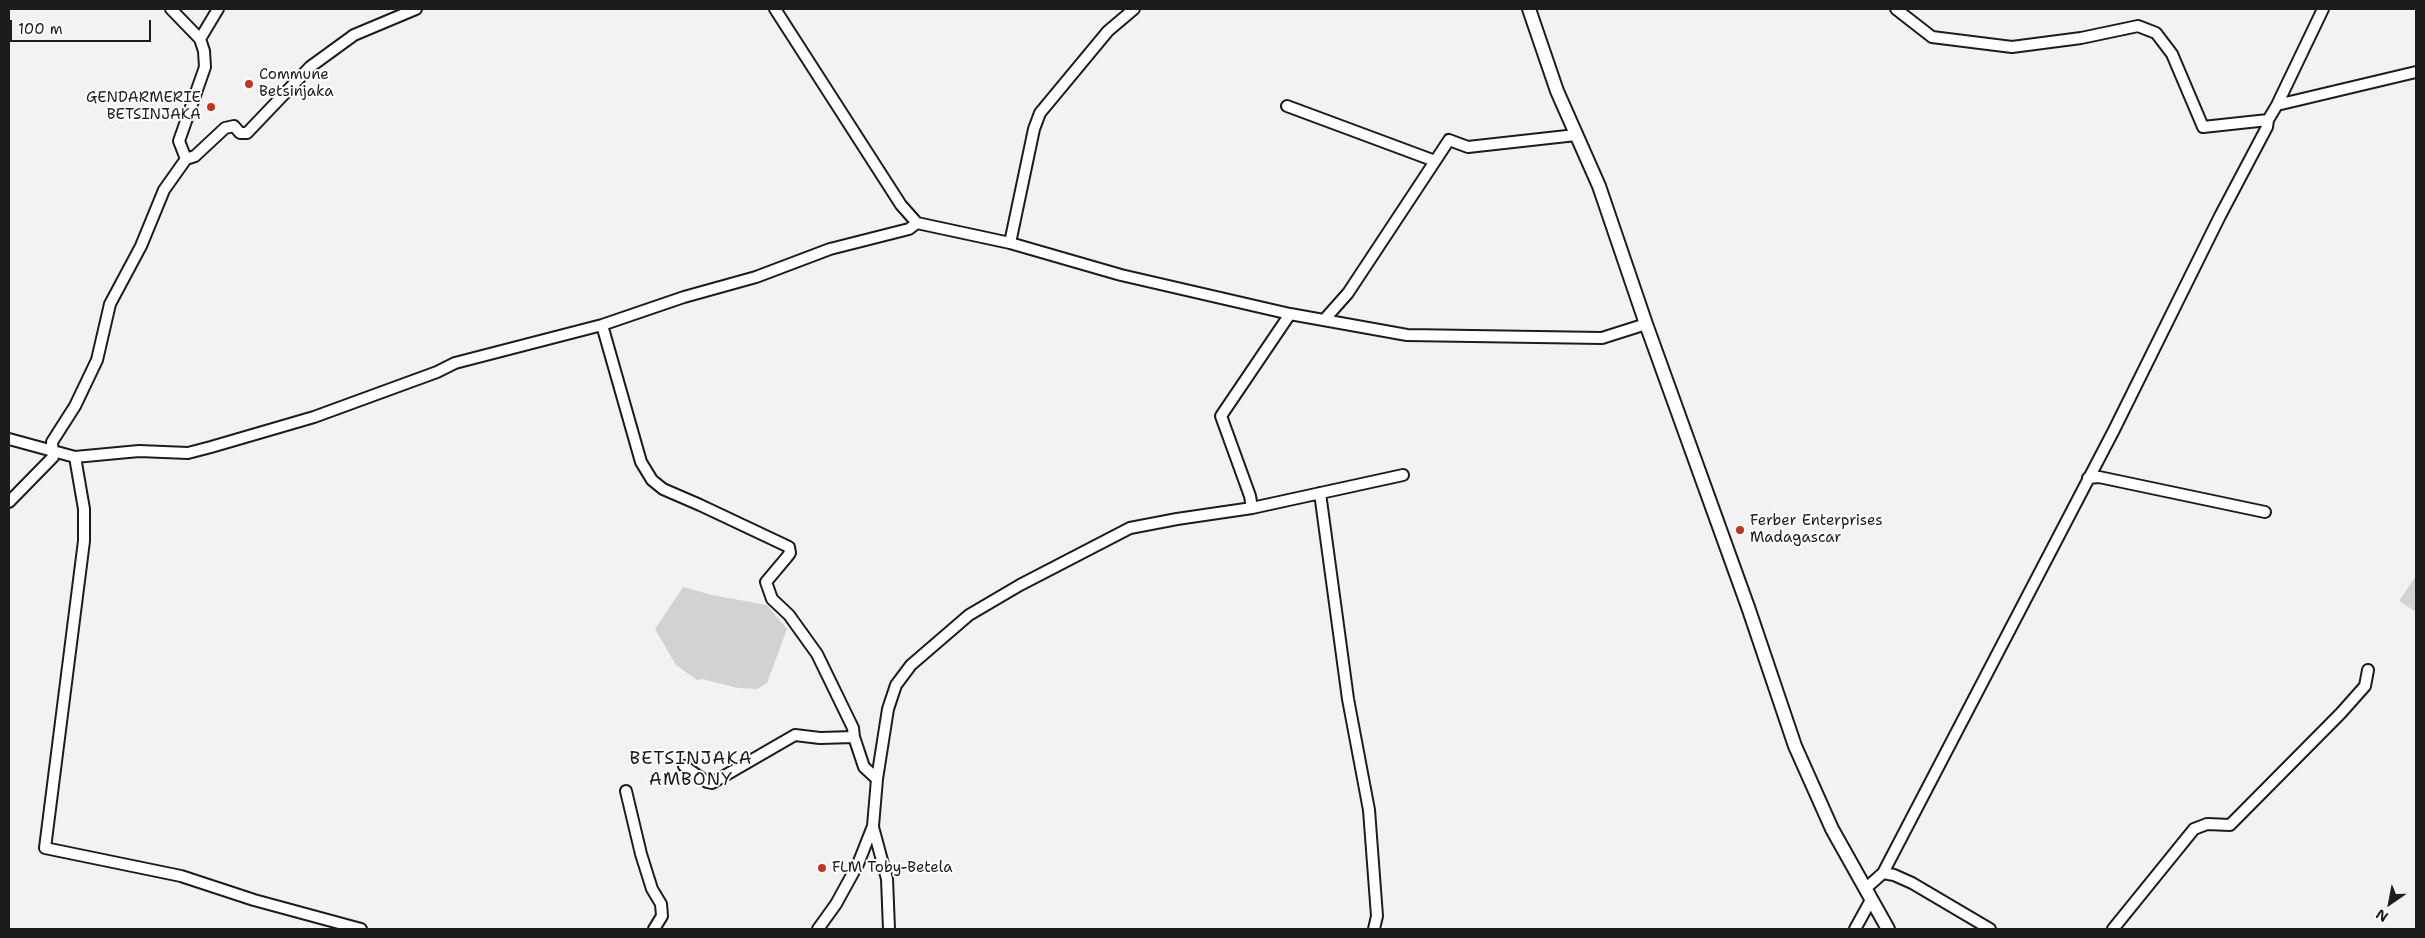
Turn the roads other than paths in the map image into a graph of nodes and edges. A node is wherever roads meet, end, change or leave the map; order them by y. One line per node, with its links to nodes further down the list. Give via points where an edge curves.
1 (171, 9): 9 (street)
2 (218, 9): 9 (street)
3 (416, 9): 15 (street, via 354,35 310,67 247,133 240,133 234,126 225,128 195,156)
4 (775, 9): 17 (street, via 901,205)
5 (1134, 9): 18 (street, via 1108,31 1040,113)
6 (1529, 9): 14 (main road)
7 (1896, 9): 13 (street, via 1932,37 2012,48 2138,26 2156,33 2172,54 2203,127)
8 (2323, 9): 11 (street)
9 (200, 39): 15 (street, via 205,67 179,141)
10 (2416, 72): 11 (street)
11 (2277, 105): 13 (street)
12 (1287, 106): 16 (street)
13 (2268, 120): 27 (street)
14 (1576, 135): 16 (street, via 1468,147 1450,140); 21 (main road, via 1599,186)
15 (186, 159): 24 (street, via 164,190 141,246 110,304 97,360 75,406 52,442)
16 (1435, 161): 20 (street, via 1348,293)
17 (918, 223): 18 (street); 22 (street, via 909,229 830,249 756,277)
18 (1010, 243): 19 (street, via 1115,274)
19 (1290, 314): 20 (street); 30 (street, via 1221,416)
20 (1324, 320): 21 (street, via 1407,335 1602,338)
21 (1646, 324): 39 (main road, via 1710,496 1794,746 1832,829)
22 (602, 325): 25 (street, via 455,363 305,420 211,448 188,453 139,451); 33 (street, via 641,462 652,480 663,489 788,547 788,557 766,582 772,600 789,615 816,654 853,728)
23 (9, 439): 24 (street)
24 (51, 450): 25 (street); 29 (street, via 51,461)
25 (75, 457): 40 (street, via 84,509 84,541 45,848 181,876)
26 (1403, 475): 28 (street)
27 (2088, 478): 31 (street, via 2099,477); 38 (street)
28 (1320, 493): 30 (street); 45 (street, via 1348,700 1369,810 1377,916)
29 (9, 502)
30 (1252, 508): 35 (street, via 1130,528 969,615 911,665 896,685 888,709)
31 (2265, 512)
32 (2368, 670): 49 (street, via 2364,686 2341,714 2230,825 2207,824 2194,829)
33 (854, 737): 34 (street, via 795,735 712,783); 35 (street, via 864,767)
34 (684, 766)
35 (877, 779): 37 (street)
36 (626, 791): 43 (street, via 641,854 652,889 661,904 662,916)
37 (873, 826): 41 (street, via 887,879); 44 (street, via 836,904)
38 (1883, 873): 39 (street); 48 (street, via 1912,883)
39 (1868, 894): 46 (street); 47 (main road)
40 (337, 927): 42 (street)
41 (891, 928)
42 (361, 929)
43 (654, 929)
44 (818, 929)
45 (1374, 929)
46 (1855, 929)
47 (1888, 929)
48 (1990, 929)
49 (2113, 929)

